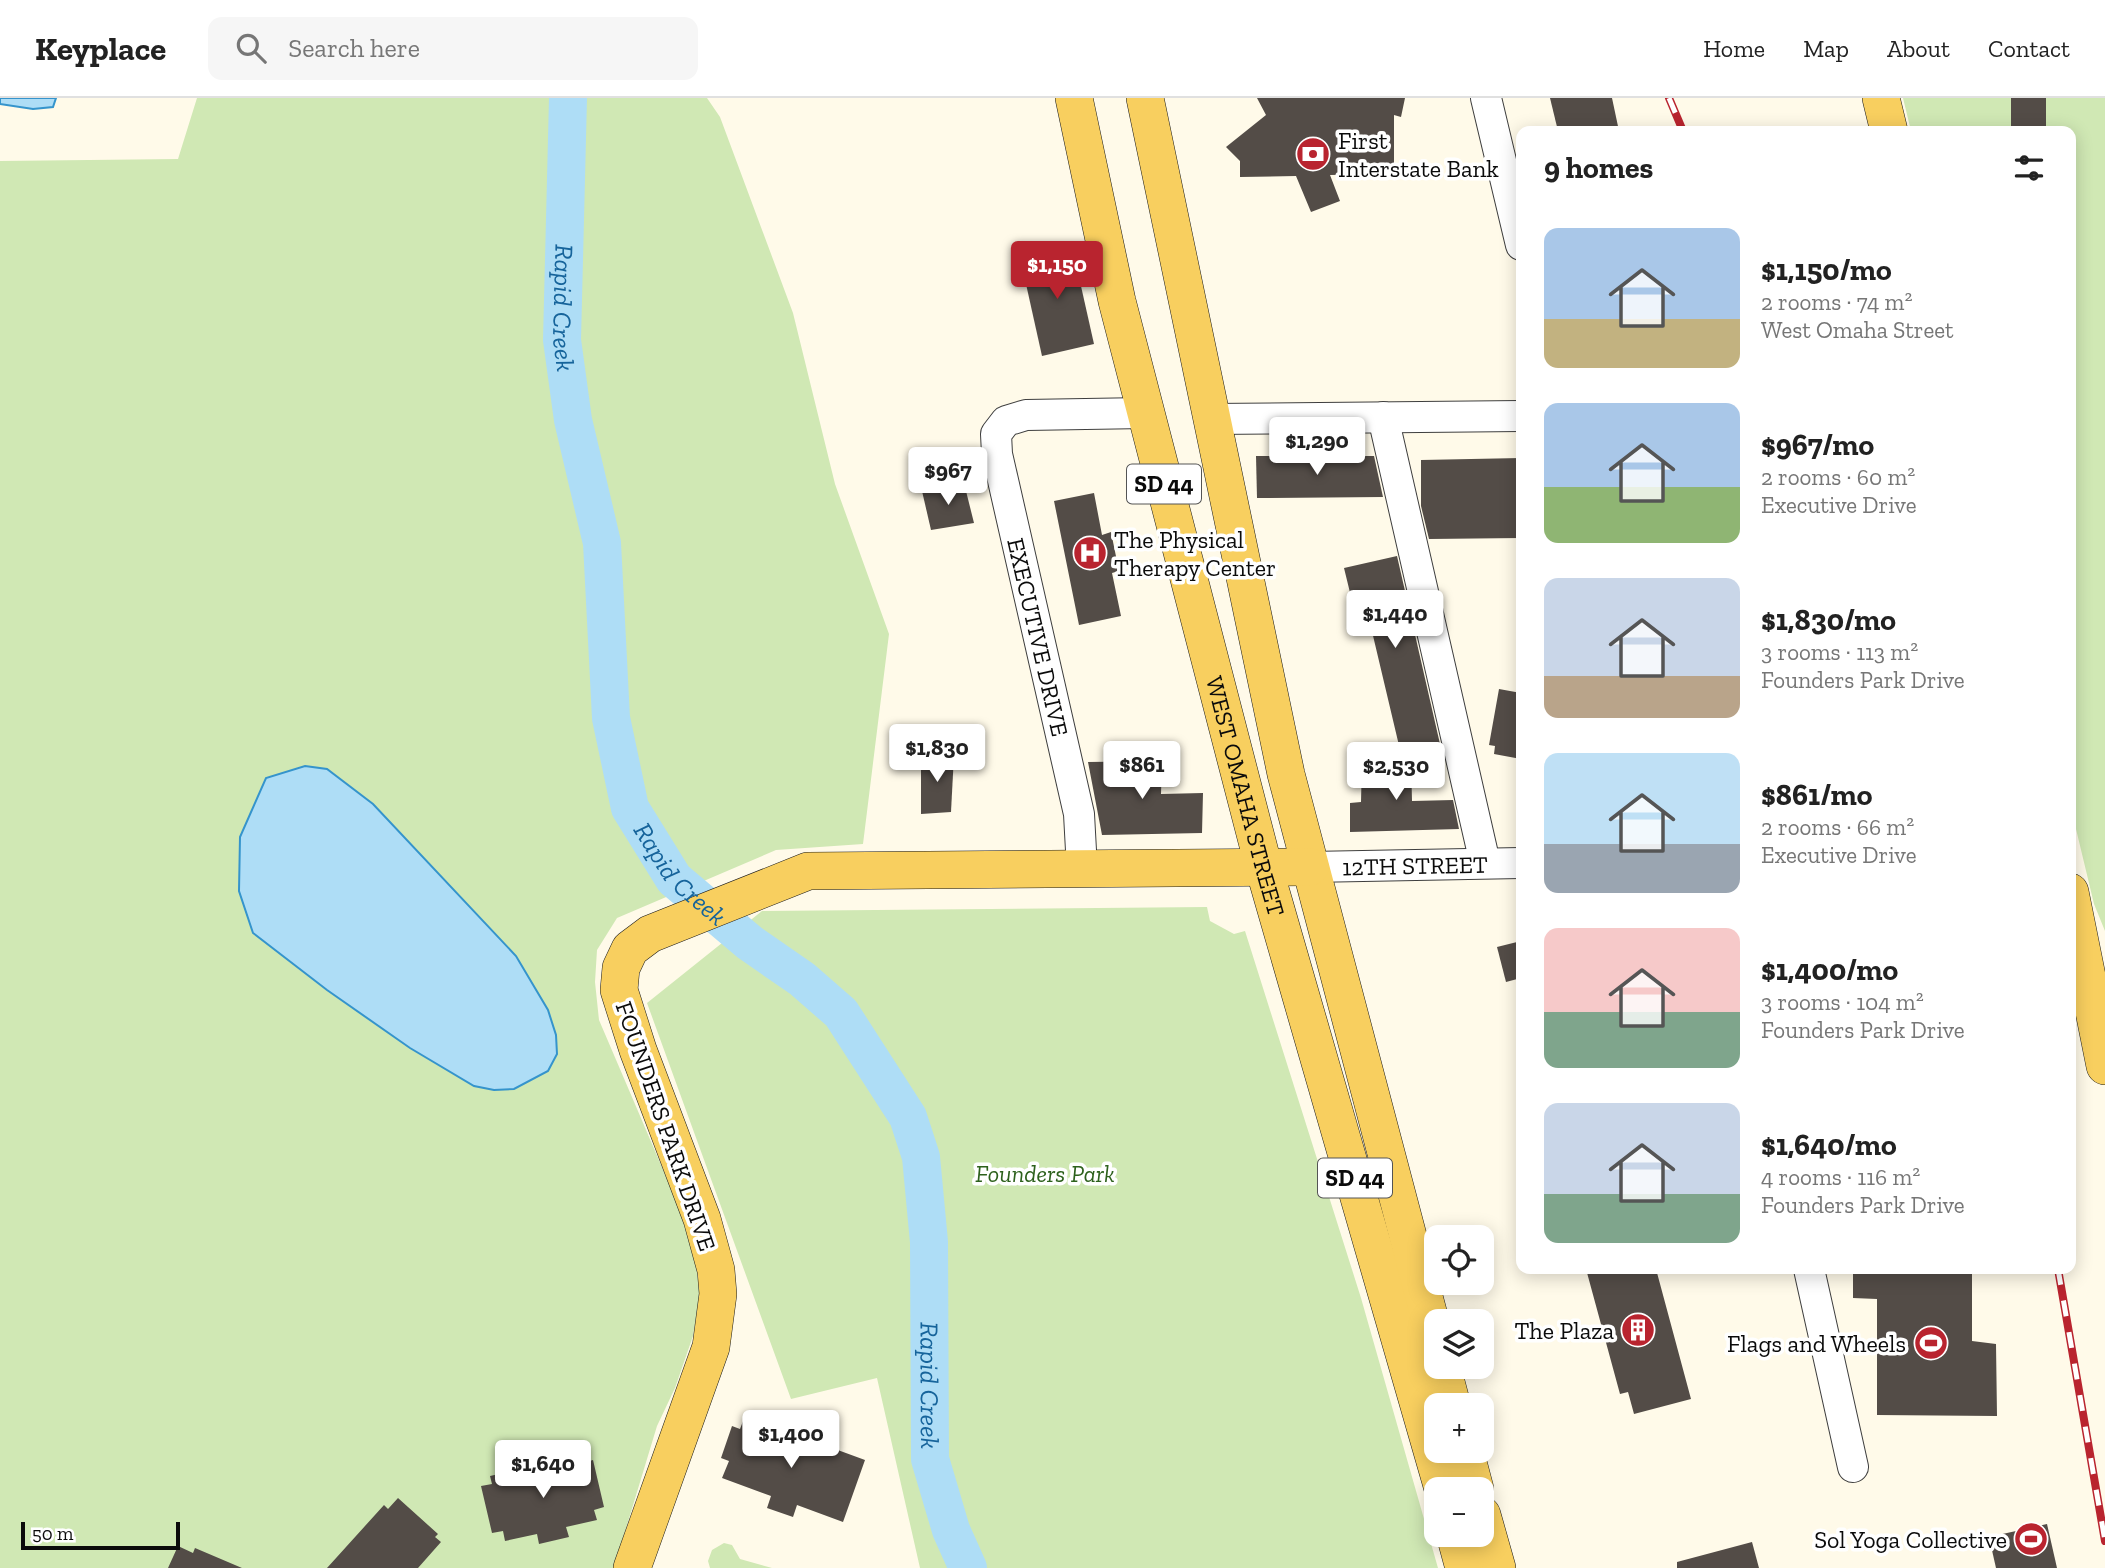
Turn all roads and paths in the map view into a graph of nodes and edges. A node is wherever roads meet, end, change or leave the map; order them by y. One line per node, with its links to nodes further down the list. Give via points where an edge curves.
1 (1074, 98): 7 (main road, WEST OMAHA STREET / SD 44)
2 (1145, 98): 10 (main road, WEST OMAHA STREET / SD 44)
3 (1486, 98): 6 (street)
4 (1881, 98): 5 (main road)
5 (1888, 126)
6 (1516, 225)
7 (1145, 413): 14 (main road, WEST OMAHA STREET / SD 44); 15 (street, EXECUTIVE DRIVE, via 1026,415 1006,421 996,434 1079,814)
8 (1516, 416): 9 (street)
9 (1384, 417): 10 (street); 11 (street)
10 (1211, 419): 13 (main road, WEST OMAHA STREET / SD 44)
11 (1485, 863): 12 (street, 12TH STREET); 13 (street, 12TH STREET)
12 (1516, 863)
13 (1310, 867): 14 (main road, FOUNDERS PARK DRIVE); 21 (main road, WEST OMAHA STREET / SD 44)
14 (1264, 868): 15 (main road, FOUNDERS PARK DRIVE); 23 (main road, WEST OMAHA STREET / SD 44)
15 (1082, 869): 26 (main road, FOUNDERS PARK DRIVE, via 808,871 650,934 630,949 621,968 619,990 705,1229 718,1294 711,1348)
16 (2076, 901): 18 (main road)
17 (2076, 923): 19 (main road)
18 (2105, 952)
19 (2105, 1066)
20 (1810, 1274): 22 (street)
21 (1427, 1309)
22 (1853, 1467)
23 (1440, 1477)
24 (1458, 1547): 27 (main road)
25 (1491, 1547): 28 (main road)
26 (632, 1568)
27 (1464, 1568)
28 (1497, 1568)

